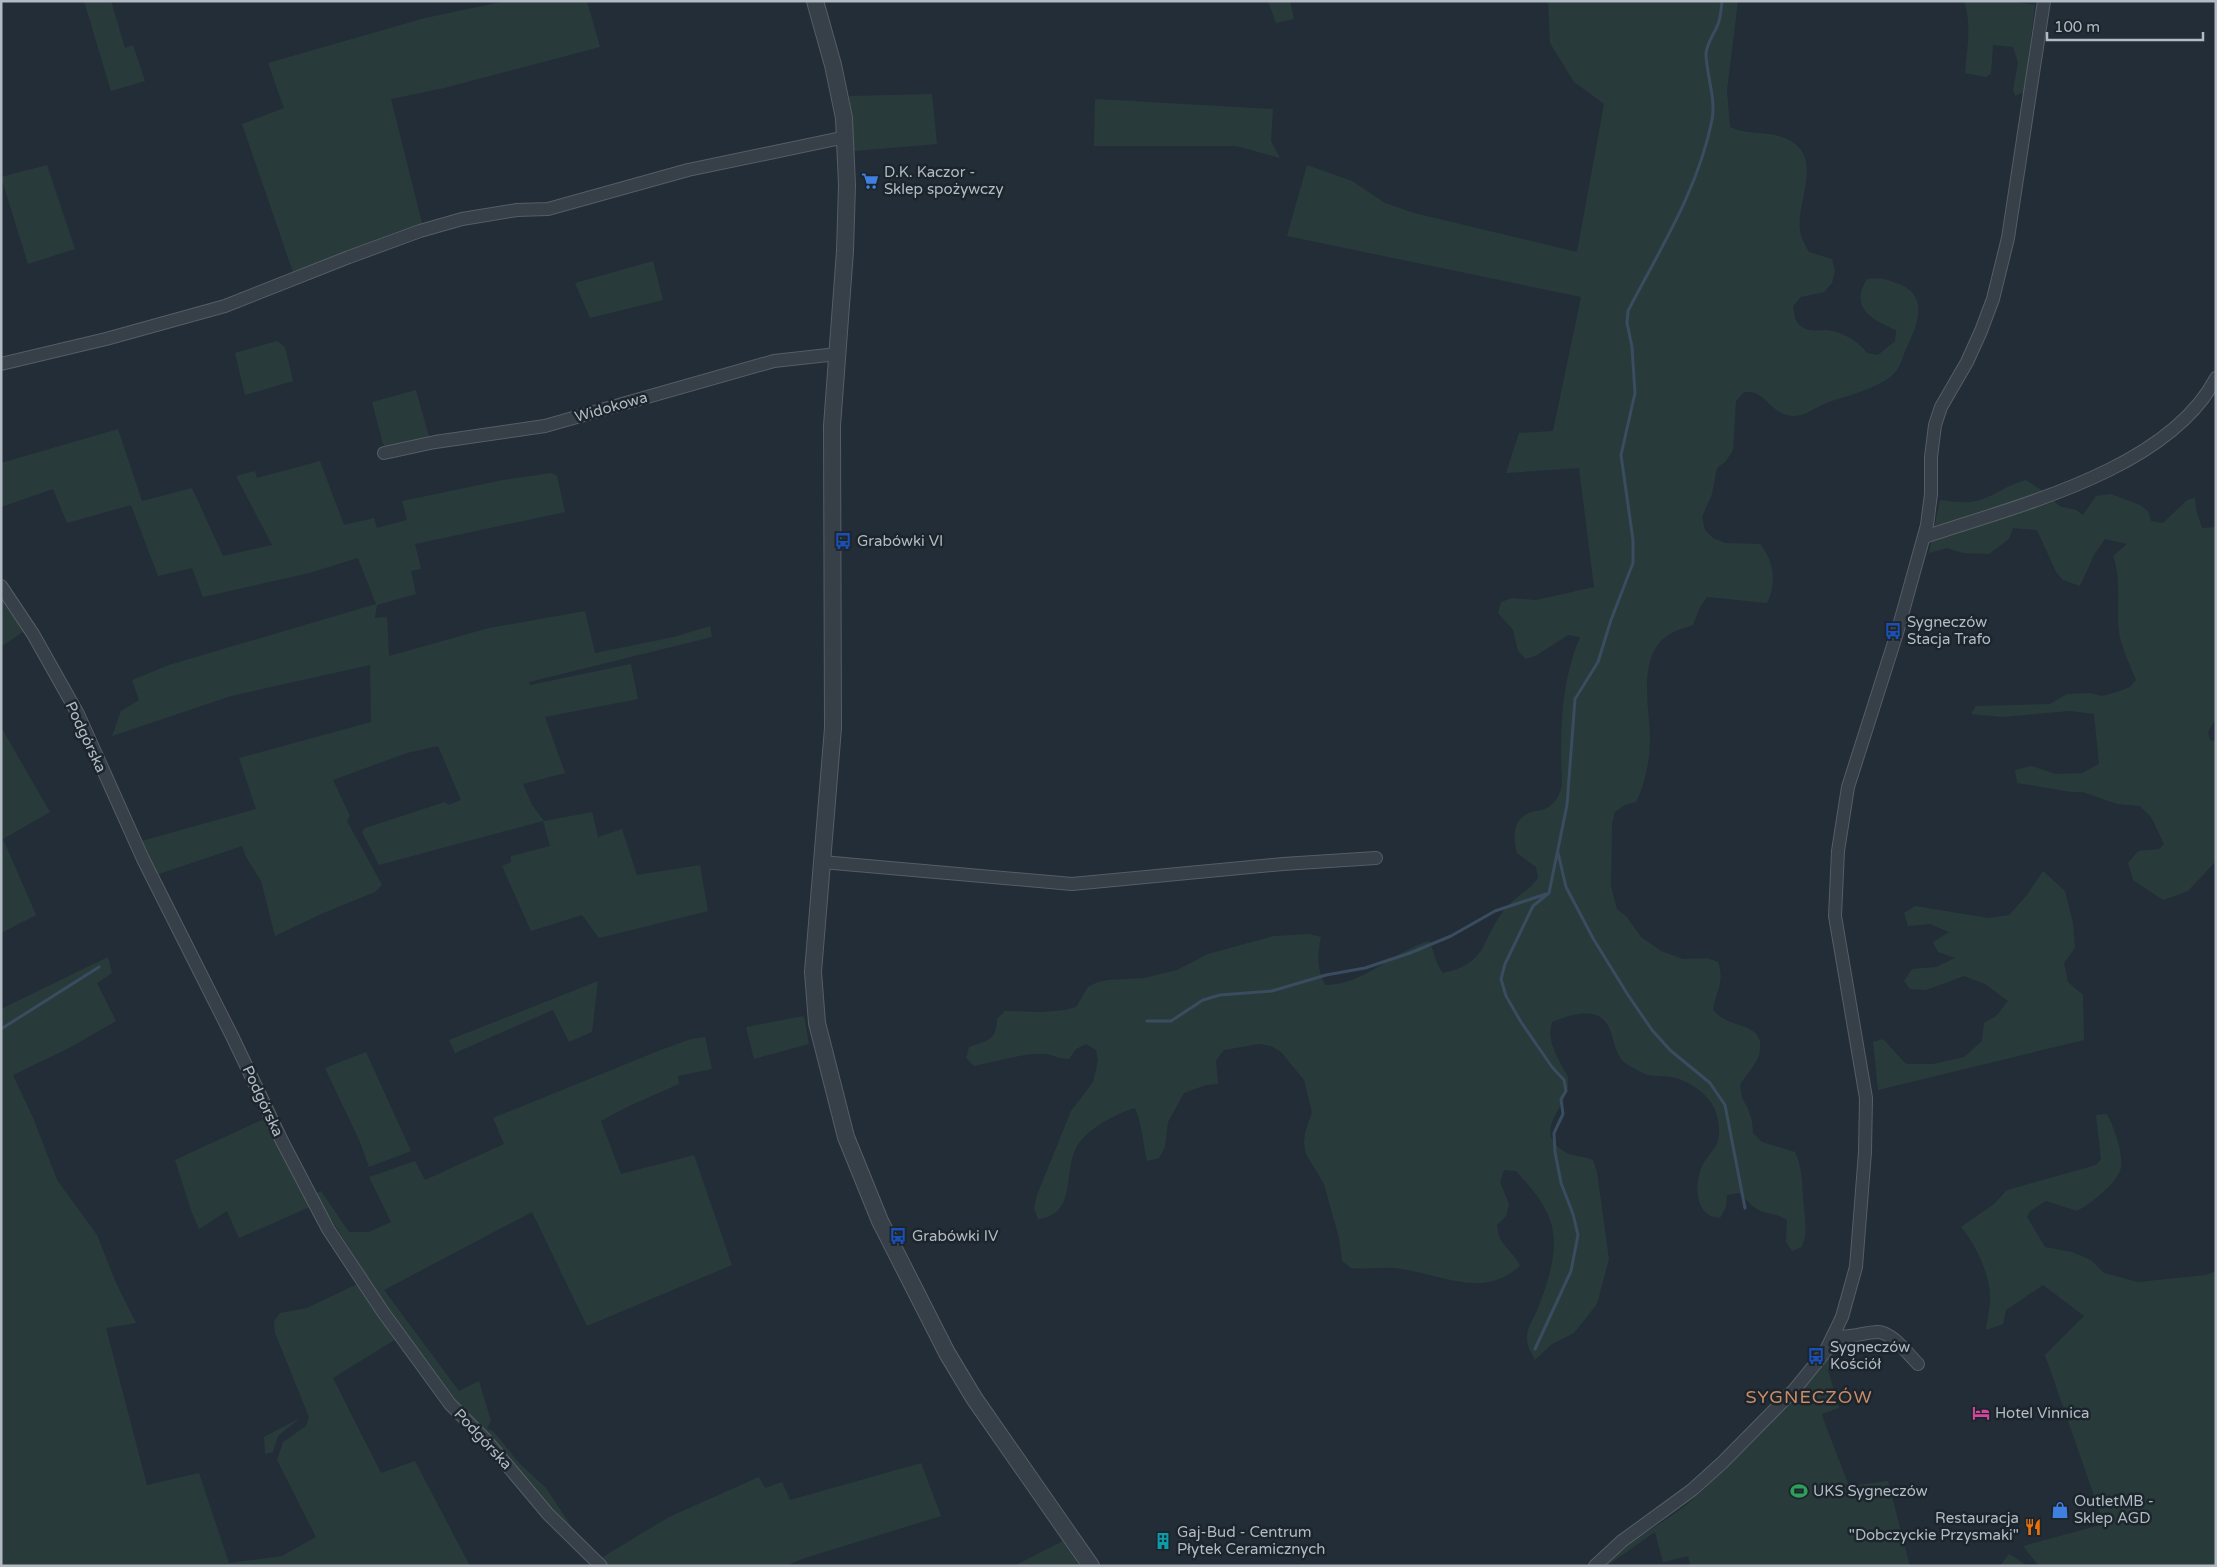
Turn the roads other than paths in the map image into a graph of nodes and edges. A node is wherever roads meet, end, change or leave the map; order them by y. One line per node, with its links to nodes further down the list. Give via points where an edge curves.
1 (815, 1): 3 (street, via 839,89)
2 (2044, 1): 8 (street, via 2008,238 1993,299 1981,331 1940,408 1935,425 1930,458 1931,494)
3 (846, 137): 4 (street, via 845,251); 5 (street, via 688,170 548,209 517,210 462,219 420,231 225,306)
4 (837, 354): 7 (street, Widokowa, via 774,361 545,426); 11 (street, via 832,443 833,728)
5 (1, 364)
6 (2216, 378): 8 (street, via 2190,414 2158,440 2110,470 2080,484)
7 (384, 453)
8 (1924, 537): 12 (street, via 1848,787 1838,851 1835,916 1866,1098 1856,1267)
9 (1, 586): 14 (street, Podgórska, via 33,634 78,714 150,875 328,1229 450,1404 486,1440 548,1514)
10 (1376, 858): 11 (street, via 1072,884)
11 (822, 862): 15 (street, via 813,972 817,1023 841,1121 855,1163 880,1221 947,1352 974,1398)
12 (1834, 1336): 13 (street, via 1845,1338 1880,1332); 16 (street, via 1795,1389 1723,1462)
13 (1918, 1364)
14 (601, 1566)
15 (1091, 1566)
16 (1595, 1566)

